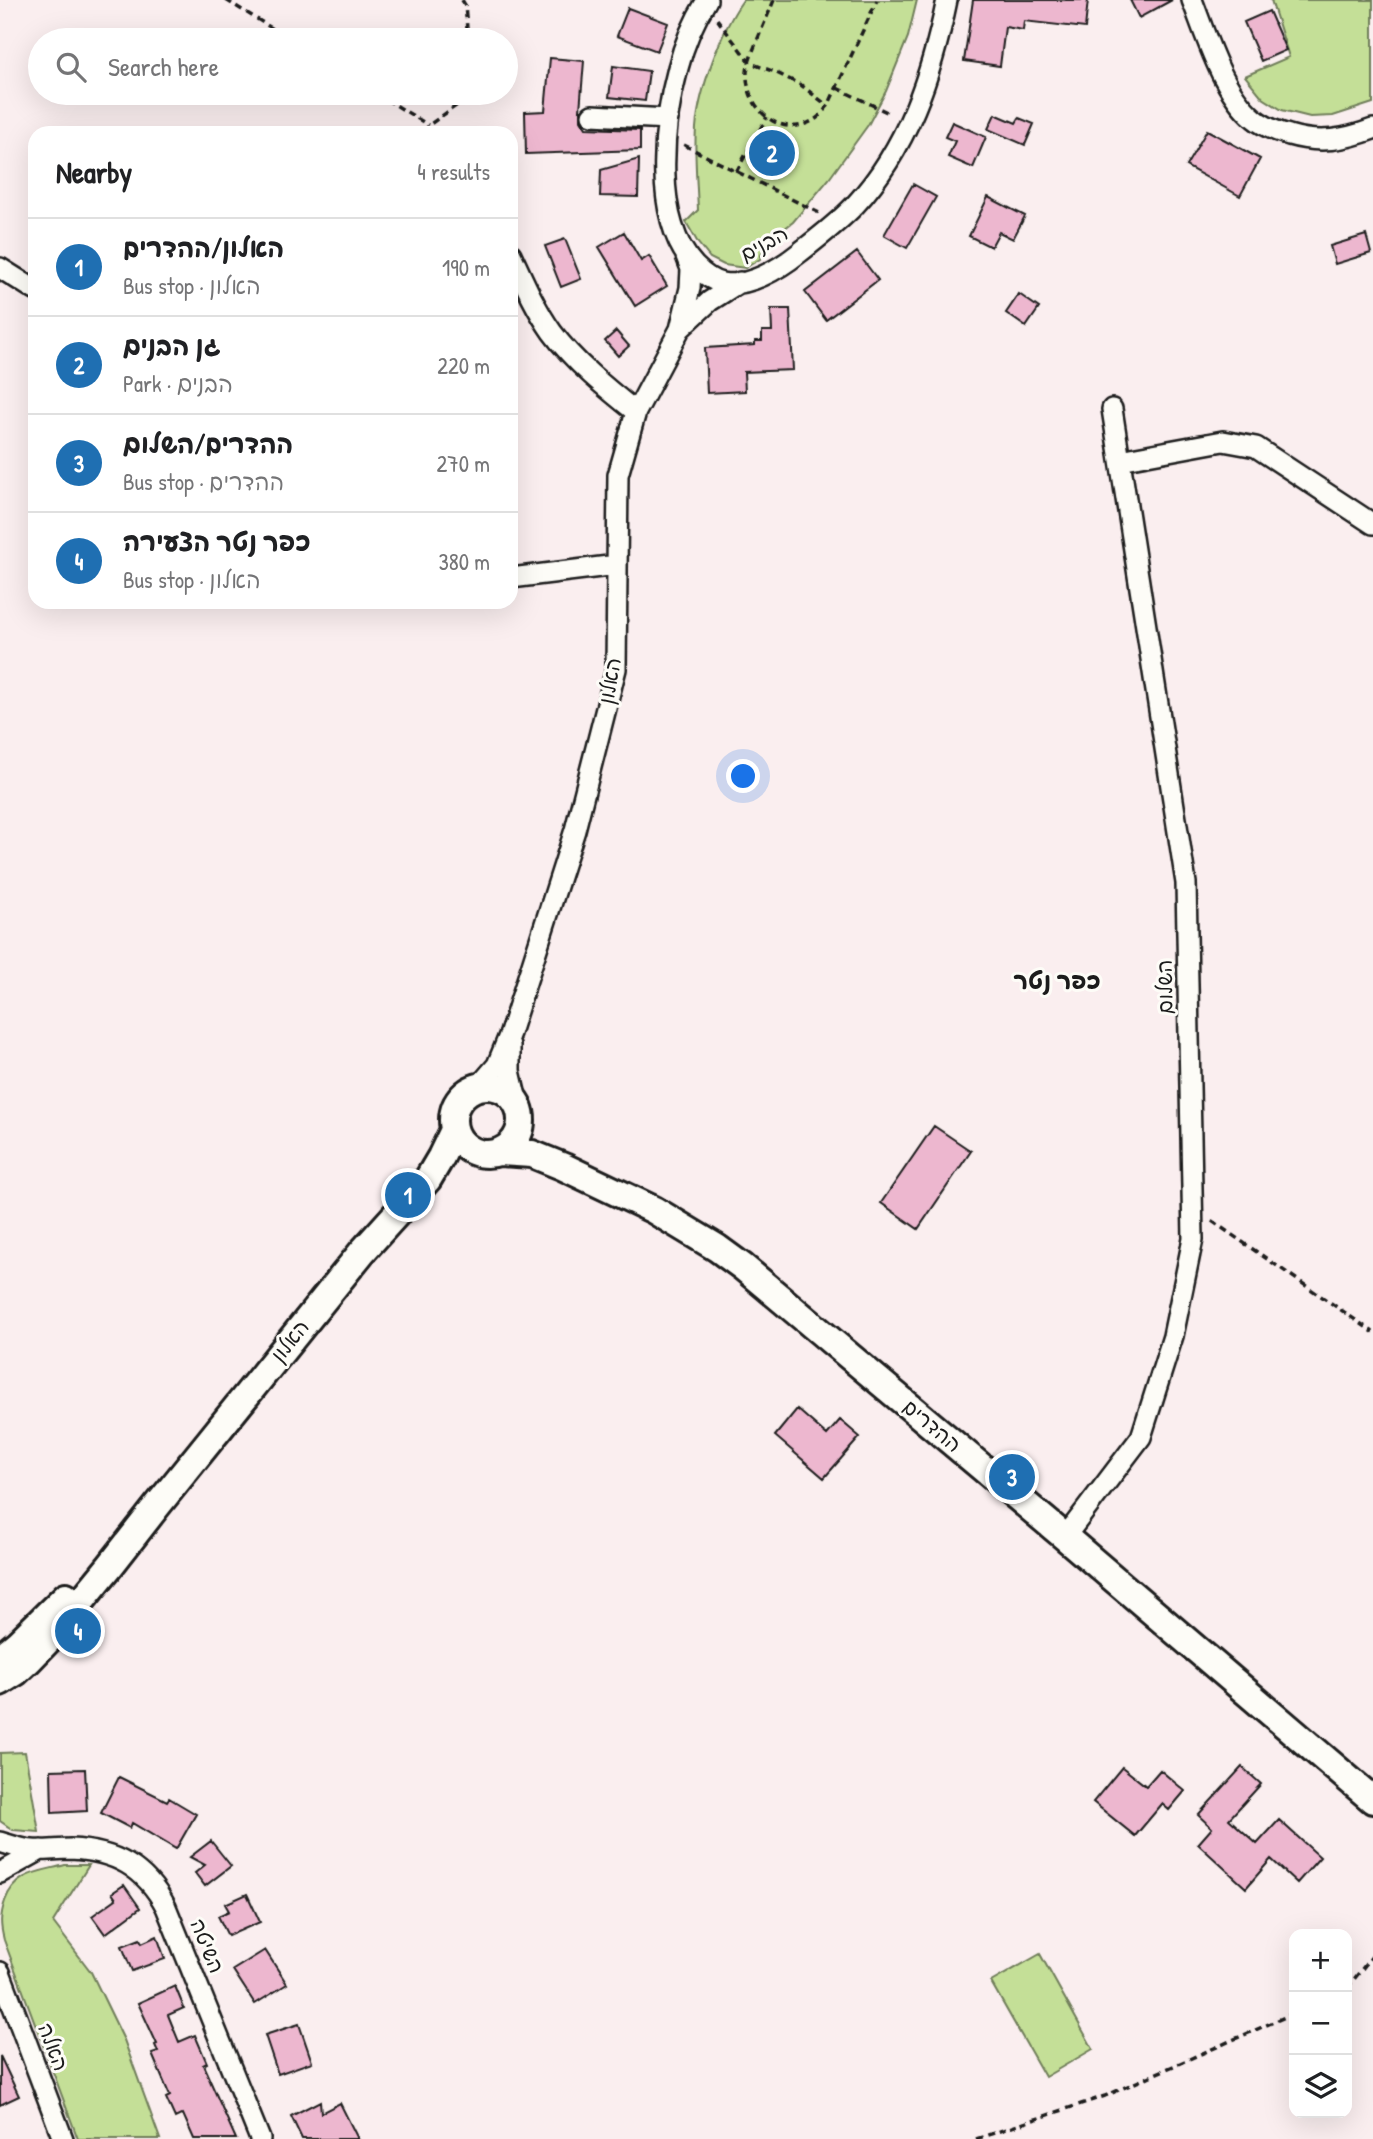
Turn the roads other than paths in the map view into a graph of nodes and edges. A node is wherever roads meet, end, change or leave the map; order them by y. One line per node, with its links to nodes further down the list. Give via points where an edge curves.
1 (947, 0): 10 (street, הבנים, via 927,76 882,172 855,205 790,260)
2 (706, 1): 5 (street, הבנים, via 683,50)
3 (1197, 2): 6 (street, via 1221,72 1258,121 1314,141 1333,141)
4 (592, 116): 5 (street)
5 (668, 128): 7 (street, הבנים, via 668,209)
6 (1373, 129)
7 (687, 256): 10 (street, הבנים, via 720,283); 12 (street, האלון, via 690,288)
8 (0, 268): 11 (street)
9 (518, 270): 14 (street, via 553,333)
10 (740, 282): 12 (street, האלון)
11 (28, 286)
12 (680, 328): 14 (street, האלון)
13 (1112, 409): 15 (street, השלום)
14 (636, 412): 17 (street, האלון, via 618,475)
15 (1120, 460): 16 (street, via 1223,441 1255,446); 27 (street, השלום, via 1186,883 1194,1239 1173,1336 1141,1437)
16 (1373, 524)
17 (617, 565): 18 (street); 19 (street, האלון, via 616,669 575,830)
18 (518, 577)
19 (510, 1033): 20 (street, האלון, via 497,1065); 21 (street, האלון, via 510,1071)
20 (478, 1087): 21 (main road, via 507,1092); 22 (main road, via 467,1092 454,1109)
21 (520, 1111): 23 (main road, via 517,1138 509,1147); 24 (main road, ההדרים, via 533,1136)
22 (454, 1130): 23 (main road, via 466,1148); 25 (main road, האלון)
23 (488, 1153): 24 (main road, ההדרים, via 532,1154); 25 (main road, האלון)
24 (564, 1167): 27 (main road, ההדרים, via 654,1210 743,1267)
25 (428, 1179): 26 (main road, האלון, via 362,1252)
26 (156, 1506): 28 (main road, האלון); 29 (main road, האלון, via 56,1632)
27 (1065, 1537): 30 (main road, ההדרים)
28 (0, 1658)
29 (0, 1682)
30 (1373, 1800)
31 (0, 1842): 32 (street, השיטה)
32 (42, 1850): 33 (street, השיטה); 36 (street, השיטה, via 91,1850 111,1856 129,1864 158,1891)
33 (0, 1873)
34 (0, 1972): 35 (street, האלה)
35 (63, 2139)
36 (260, 2139)

